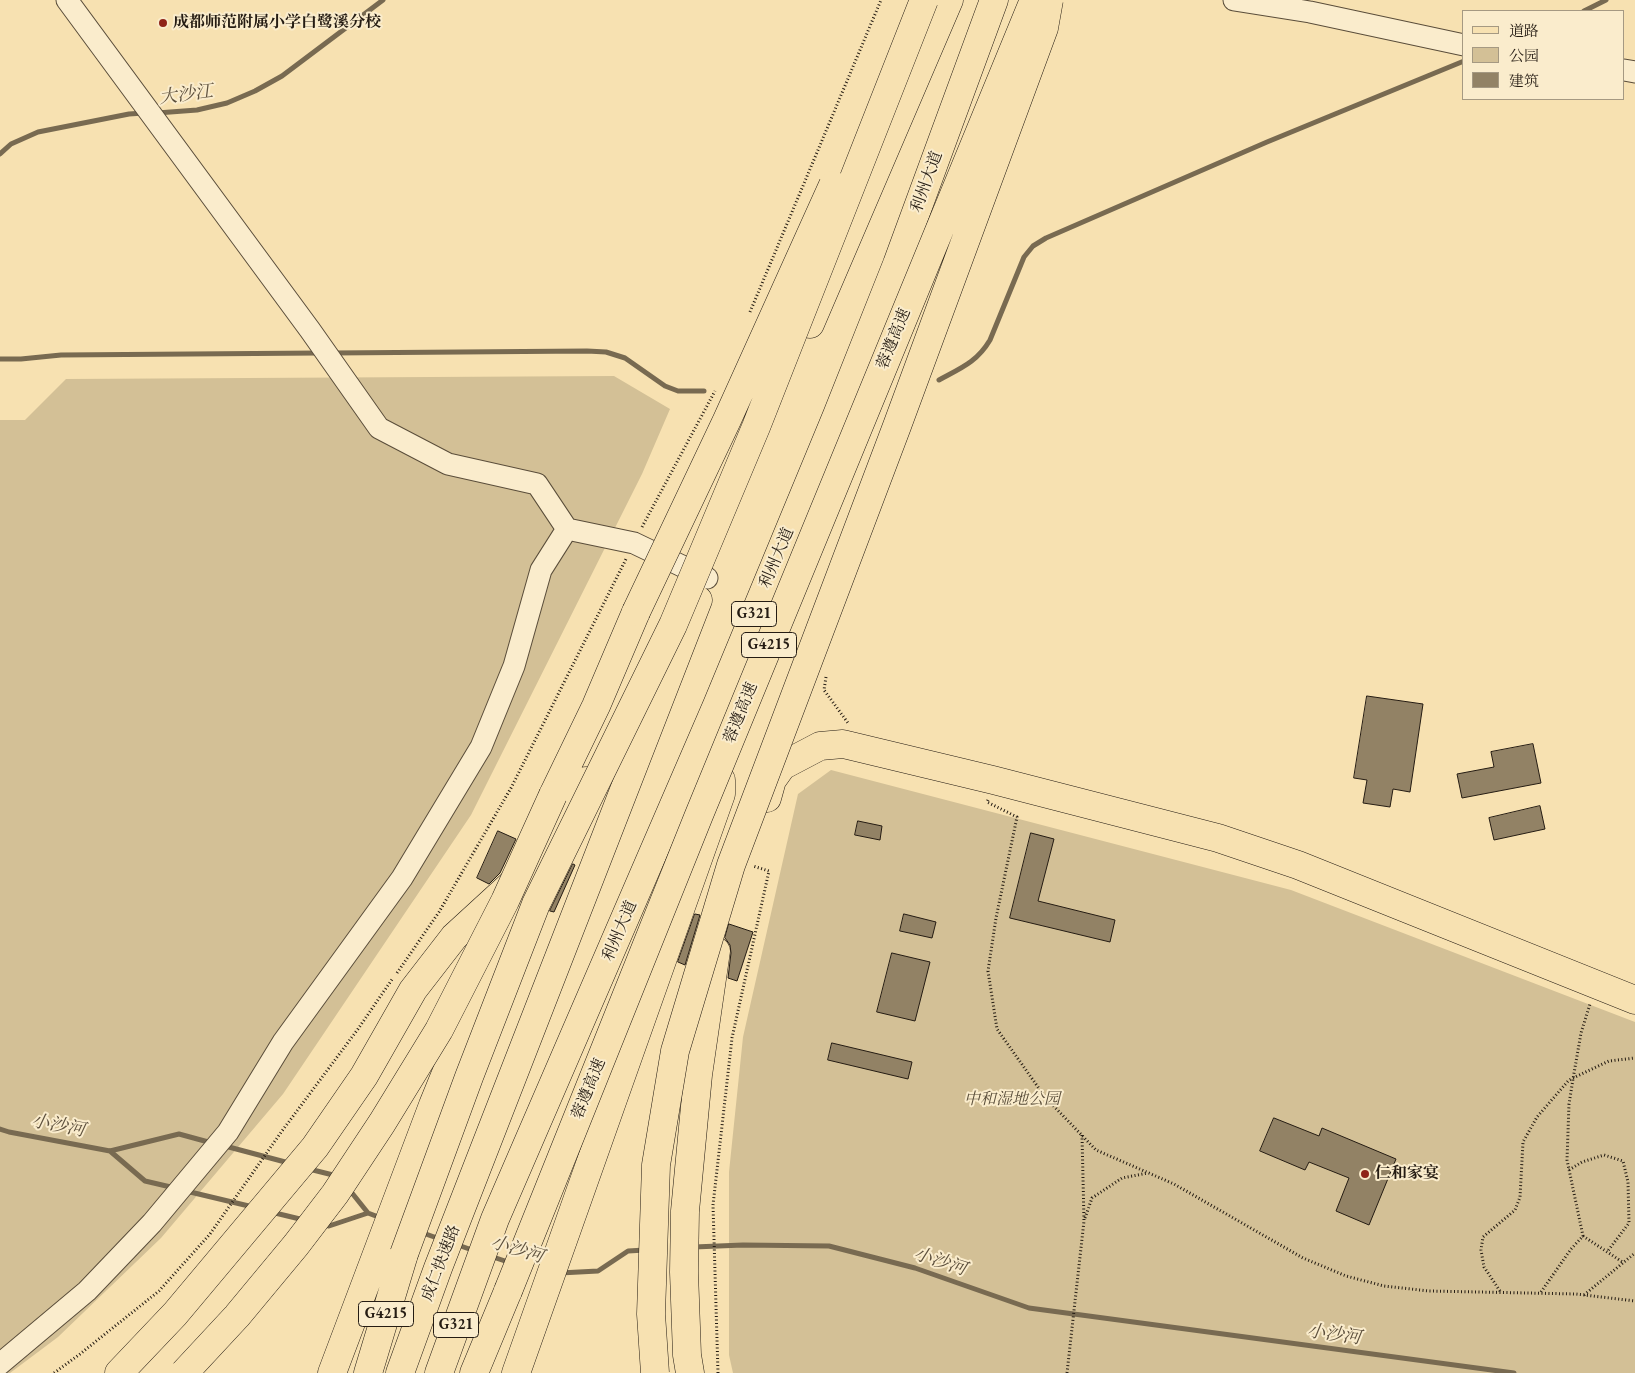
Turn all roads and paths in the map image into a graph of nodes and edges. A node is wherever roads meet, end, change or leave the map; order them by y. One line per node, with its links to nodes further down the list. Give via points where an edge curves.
1 (67, 0): 13 (street, via 379,428 448,464 537,484)
2 (881, 0): 11 (path)
3 (924, 0): 9 (main road, G4215, bridge)
4 (949, 0): 15 (main road, G321, via 793,364)
5 (994, 0): 18 (main road, 利州大道 / G321, via 897,264)
6 (1034, 0): 50 (main road, 蓉遵高速 / G4215, bridge)
7 (1049, 0): 52 (main road, bridge, via 1044,28 731,865 675,1052 656,1165 651,1314)
8 (1234, 0): 10 (street, via 1310,12)
9 (914, 28): 34 (main road, G4215, bridge, via 760,418 673,625 536,904 469,1077); 45 (main road, bridge, via 853,140 596,706 505,901 439,1030 335,1194 237,1316)
10 (1455, 43)
11 (749, 316)
12 (717, 387): 14 (path)
13 (567, 529): 14 (street); 42 (street, via 541,570 514,666 481,747 402,878 283,1042 228,1132 152,1222 87,1291)
14 (634, 543): 15 (street); 33 (path, via 511,788 439,912 282,1131)
15 (707, 578): 16 (main road, G321)
16 (688, 622): 23 (main road); 48 (main road, 成仁快速路 / G321)
17 (827, 671): 19 (path, via 824,690)
18 (717, 705): 20 (main road); 49 (main road, 利州大道 / G321, via 495,1219)
19 (851, 728)
20 (721, 794): 22 (main road); 51 (main road)
21 (987, 802): 28 (path, via 1017,817 988,971 997,1030 1045,1097)
22 (746, 863): 24 (main road, via 772,780 782,766 820,746 843,744 1218,838 1298,865); 53 (main road, via 716,951 698,1076 684,1210); 54 (path, via 769,871 732,1038 713,1205)
23 (530, 867): 33 (main road, via 454,937 413,990 364,1076 315,1147); 34 (main road, via 401,1187)
24 (1596, 984): 25 (main road); 27 (path)
25 (1635, 1000)
26 (1635, 1058): 27 (path, via 1609,1061)
27 (1573, 1079): 29 (path, via 1569,1104); 38 (path, via 1537,1117 1524,1142 1520,1198 1515,1210 1483,1237 1484,1267)
28 (1082, 1135): 30 (path, via 1096,1150); 31 (path)
29 (1569, 1170): 32 (path); 35 (path, via 1604,1155 1623,1161 1628,1182 1629,1223)
30 (1148, 1173): 31 (path, via 1122,1178 1092,1198); 38 (path, via 1174,1184 1303,1258 1346,1276 1384,1286 1429,1291)
31 (1084, 1221): 55 (path)
32 (1583, 1236): 35 (path); 39 (path)
33 (221, 1240): 43 (path); 44 (main road, via 175,1314)
34 (392, 1249): 46 (main road); 47 (main road, G4215)
35 (1607, 1252): 37 (path)
36 (1635, 1253): 37 (path)
37 (1624, 1263): 40 (path)
38 (1500, 1292): 39 (path)
39 (1541, 1293): 40 (path)
40 (1584, 1295): 41 (path)
41 (1635, 1302)
42 (0, 1364)
43 (54, 1373)
44 (119, 1373)
45 (184, 1373)
46 (332, 1373)
47 (368, 1373)
48 (400, 1373)
49 (439, 1373)
50 (474, 1373)
51 (516, 1373)
52 (655, 1373)
53 (690, 1373)
54 (718, 1373)
55 (1067, 1373)

